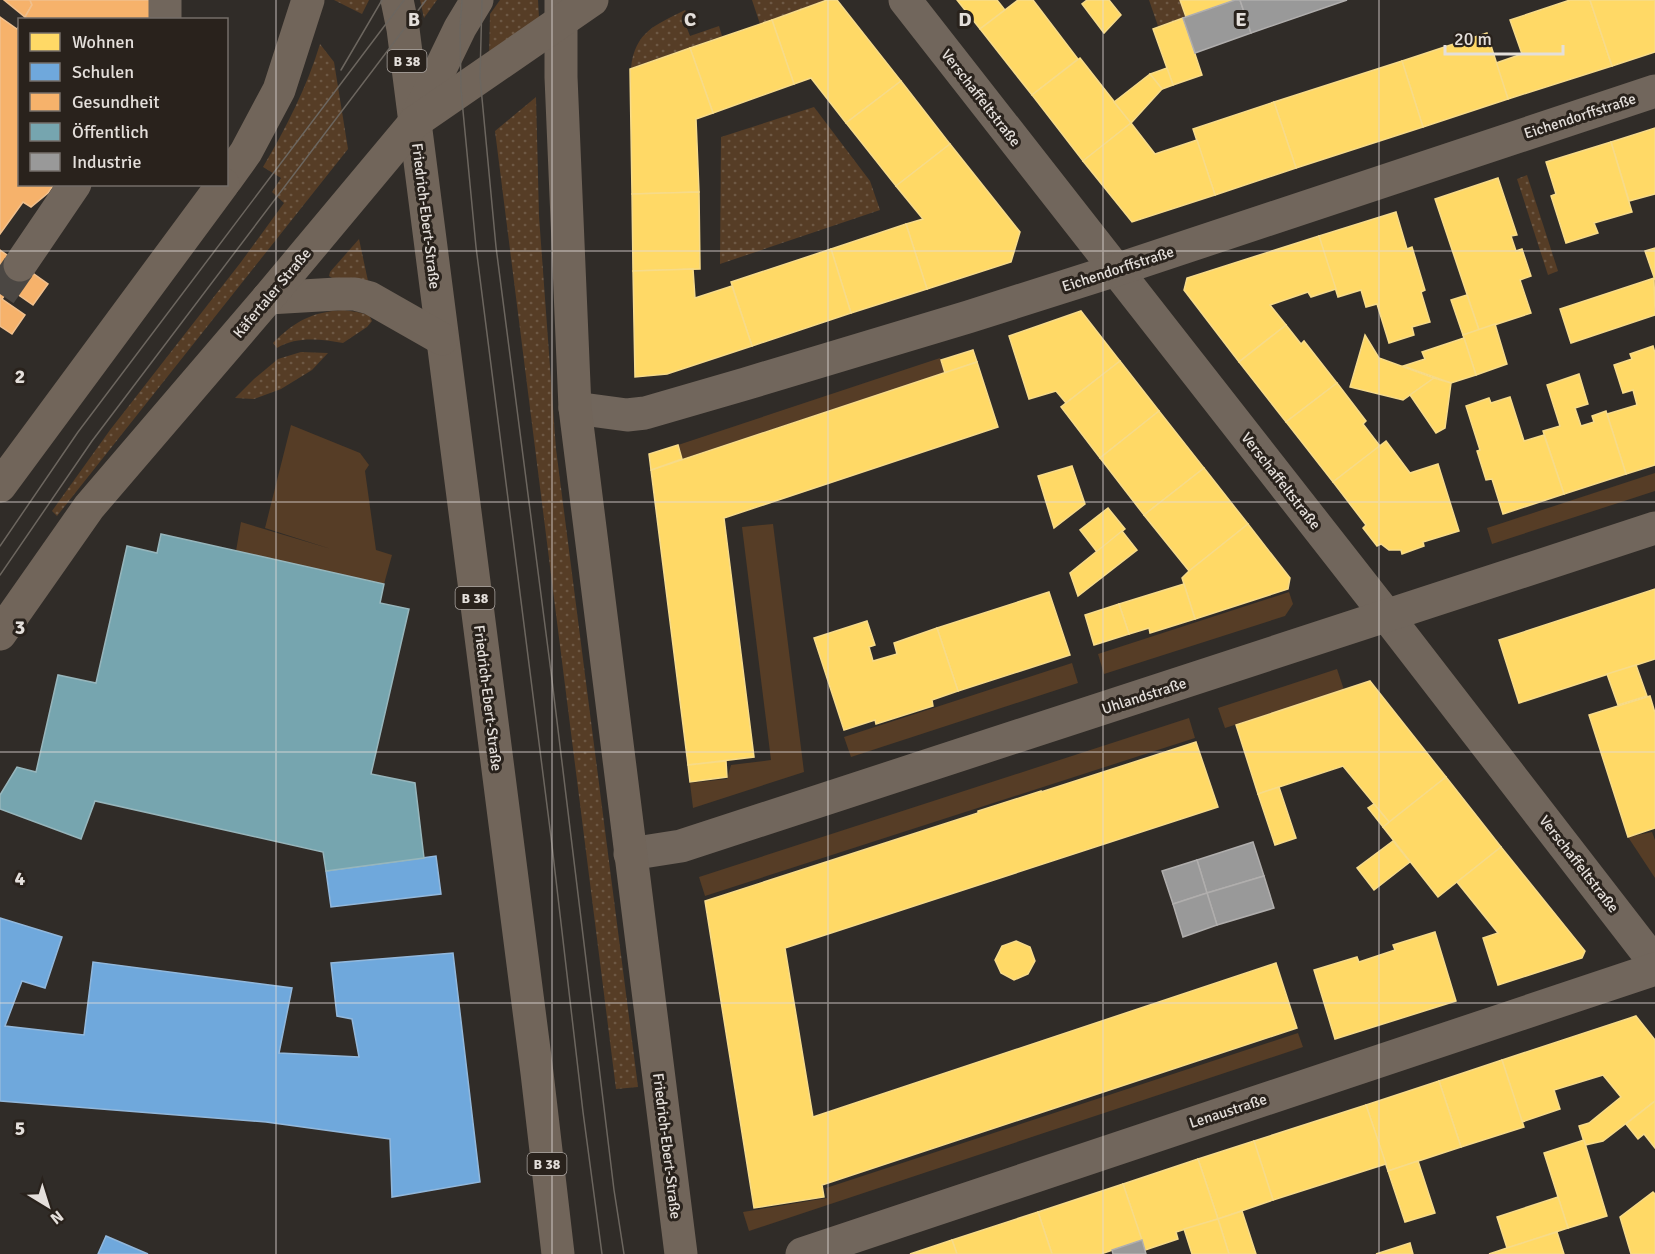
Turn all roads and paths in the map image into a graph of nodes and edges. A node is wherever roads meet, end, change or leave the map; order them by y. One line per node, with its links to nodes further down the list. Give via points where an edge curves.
1 (165, 0): 8 (street)
2 (398, 0): 10 (main road, Friedrich-Ebert-Straße / B 38)
3 (477, 0): 10 (main road)
4 (592, 0): 7 (main road, Käfertaler Straße)
5 (905, 0): 15 (street, Verschaffeltstraße)
6 (307, 4): 11 (main road, via 279,90)
7 (561, 10): 10 (main road, Käfertaler Straße); 18 (main road, Friedrich-Ebert-Straße)
8 (165, 18)
9 (1655, 91): 15 (street, Eichendorffstraße)
10 (415, 122): 16 (main road, Käfertaler Straße); 17 (main road, Friedrich-Ebert-Straße / B 38)
11 (228, 177)
12 (74, 186): 14 (street)
13 (222, 186): 19 (main road)
14 (20, 265)
15 (1116, 270): 18 (street, Eichendorffstraße, via 645,413 627,415); 21 (street, Verschaffeltstraße)
16 (268, 298): 17 (main road, via 356,294); 22 (main road, Käfertaler Straße, via 89,507)
17 (442, 339): 26 (main road, Friedrich-Ebert-Straße / B 38)
18 (575, 408): 23 (main road, Friedrich-Ebert-Straße)
19 (0, 486)
20 (1655, 528): 21 (street, Uhlandstraße)
21 (1387, 616): 23 (street, Uhlandstraße, via 681,846); 24 (street, Verschaffeltstraße)
22 (0, 634)
23 (630, 854): 27 (main road, Friedrich-Ebert-Straße)
24 (1655, 963)
25 (1655, 969): 28 (street, Lenaustraße)
26 (558, 1254)
27 (681, 1254)
28 (802, 1254)

